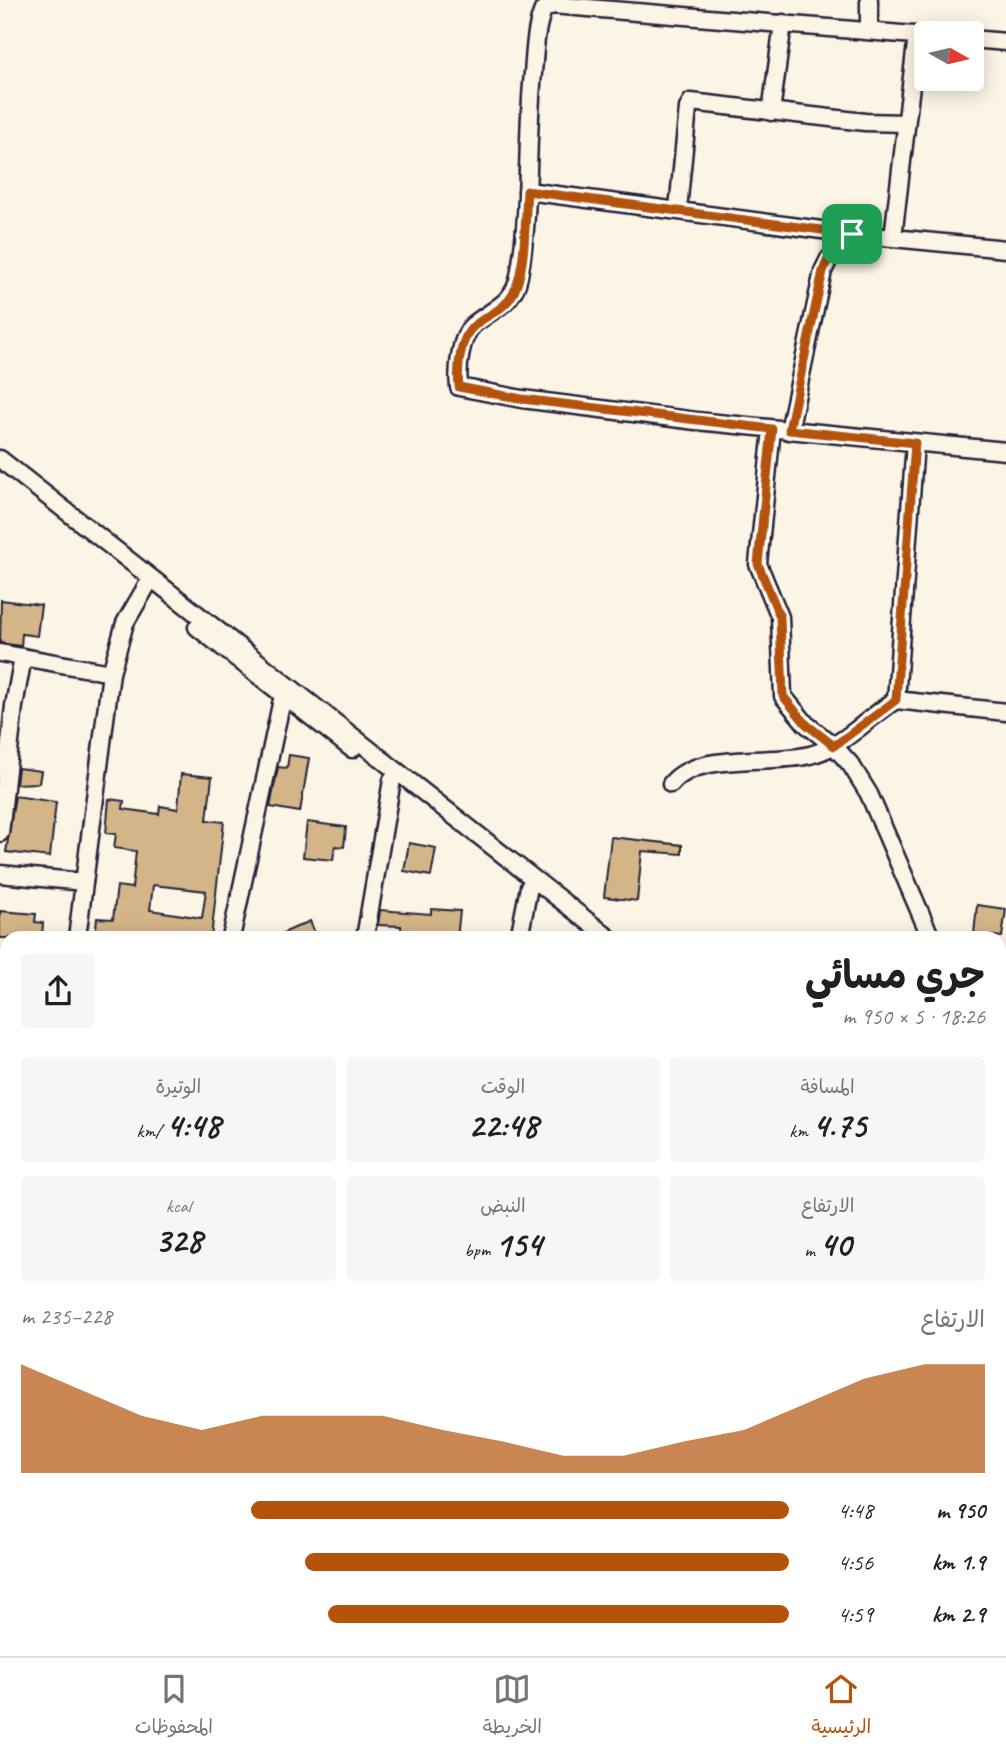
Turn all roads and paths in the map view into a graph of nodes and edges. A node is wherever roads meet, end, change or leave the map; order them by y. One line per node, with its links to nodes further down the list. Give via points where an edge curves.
1 (869, 0): 3 (street)
2 (783, 23): 3 (street); 8 (street); 10 (street, via 552,5 543,10 531,93)
3 (869, 29): 4 (street)
4 (914, 34)
5 (984, 40): 6 (street)
6 (1006, 42)
7 (914, 74): 9 (street)
8 (771, 112): 9 (street); 11 (street, via 691,102)
9 (905, 123): 13 (street)
10 (527, 191): 11 (street); 15 (street, via 519,278 504,305 466,335 459,387 522,399)
11 (678, 209): 12 (street)
12 (852, 234): 13 (street); 16 (street, via 823,271)
13 (893, 237): 14 (street)
14 (1006, 249)
15 (772, 429): 16 (street); 29 (street, via 758,564 780,617 783,696 806,724)
16 (789, 430): 17 (street)
17 (915, 443): 18 (street); 27 (street)
18 (1006, 451)
19 (0, 458): 22 (street)
20 (0, 471): 21 (street)
21 (146, 587): 22 (street); 25 (street, via 125,623)
22 (233, 648): 26 (street); 42 (street)
23 (0, 653): 24 (street)
24 (23, 657): 25 (street); 30 (street)
25 (111, 673): 35 (street)
26 (284, 695): 31 (street); 38 (street)
27 (896, 700): 28 (street); 29 (street)
28 (1006, 712)
29 (834, 746): 32 (street, via 788,759 698,765); 43 (street, via 869,794)
30 (4, 763): 33 (street)
31 (392, 780): 36 (street); 39 (street)
32 (671, 784)
33 (0, 833)
34 (0, 874): 35 (street)
35 (84, 882): 37 (street)
36 (529, 887): 40 (street); 41 (street)
37 (78, 931)
38 (233, 931)
39 (366, 931)
40 (520, 931)
41 (585, 931)
42 (600, 931)
43 (928, 931)

